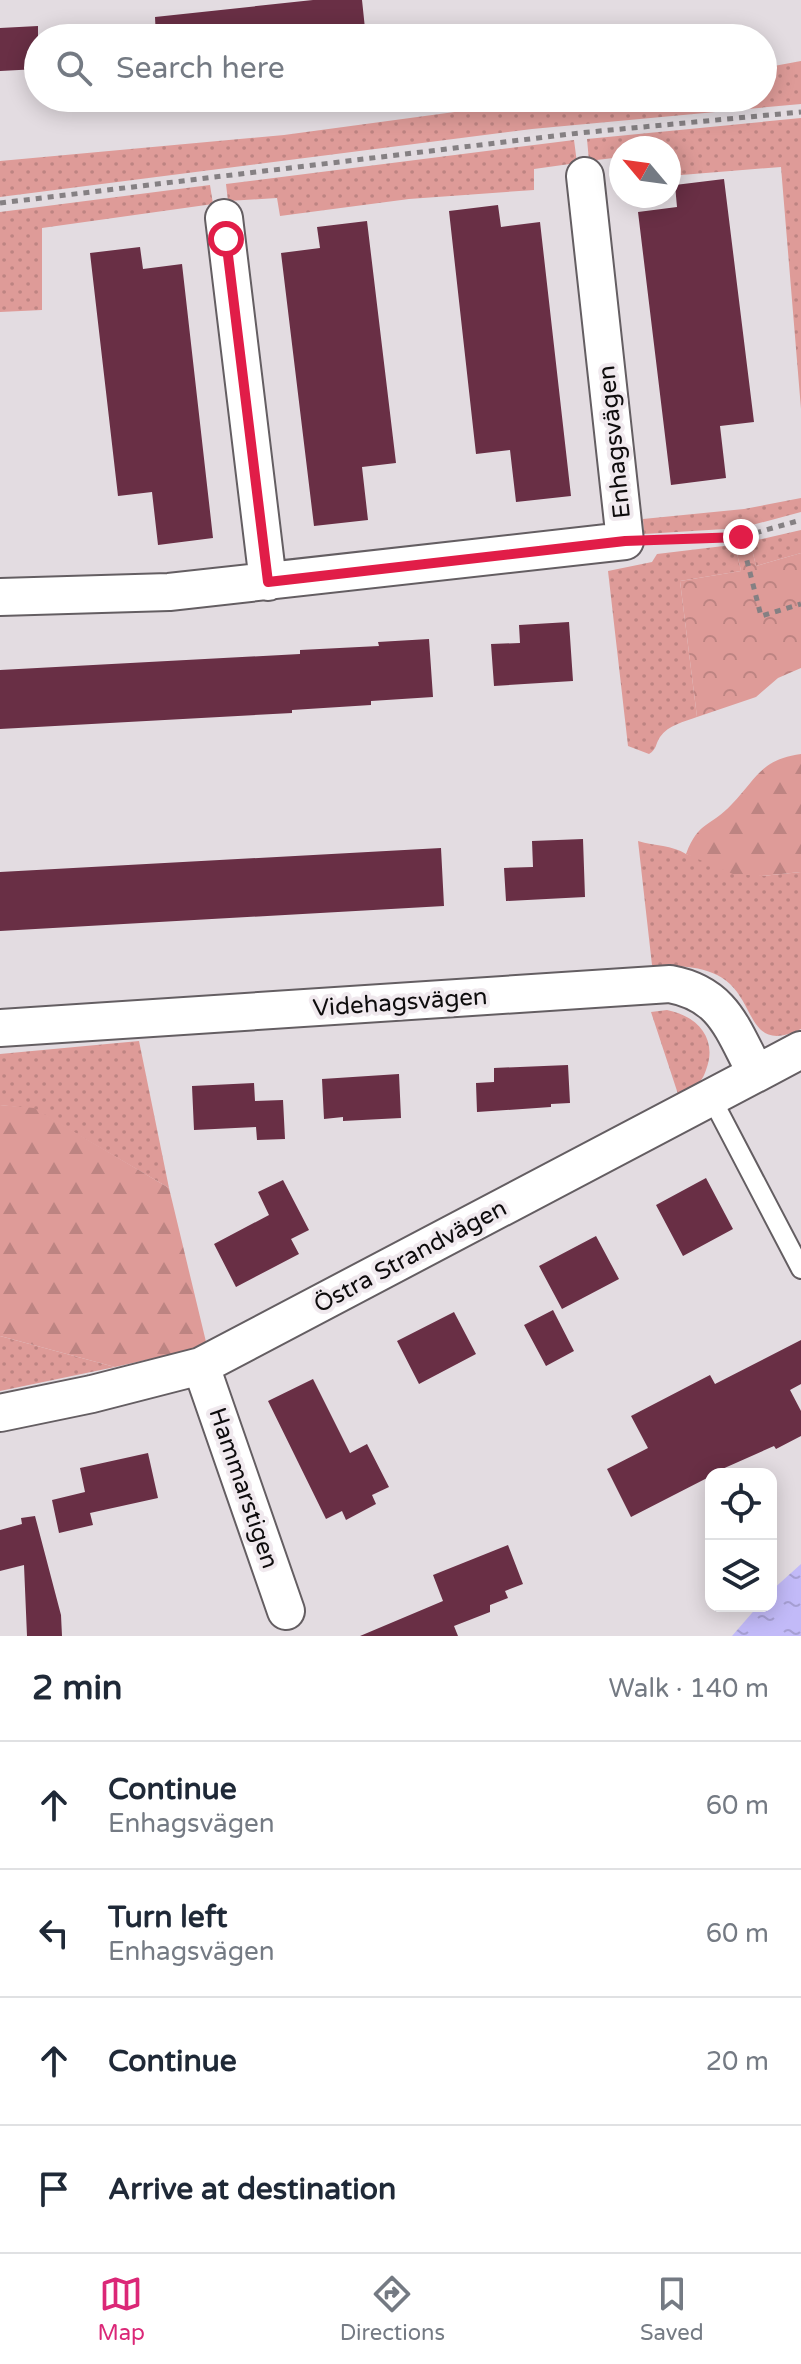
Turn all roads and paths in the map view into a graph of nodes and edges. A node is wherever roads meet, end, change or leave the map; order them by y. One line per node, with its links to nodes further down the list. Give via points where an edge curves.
1 (801, 112): 3 (path, via 579,133)
2 (585, 176): 7 (street, Enhagsvägen)
3 (0, 203)
4 (224, 218): 8 (street)
5 (801, 520): 6 (path)
6 (741, 537): 7 (path); 10 (path, via 761,616)
7 (625, 541): 8 (street, Enhagsvägen)
8 (268, 582): 9 (street, Enhagsvägen, via 169,592)
9 (0, 597)
10 (801, 604)
11 (0, 1028): 13 (street, Videhagsvägen, via 670,984 691,988 716,1005)
12 (801, 1050): 13 (street, Östra Strandvägen)
13 (756, 1073): 14 (street, Östra Strandvägen)
14 (711, 1097): 15 (lane); 16 (street, Östra Strandvägen)
15 (801, 1269)
16 (201, 1366): 17 (street, Östra Strandvägen); 18 (street, Hammarstigen)
17 (0, 1413)
18 (286, 1611)

